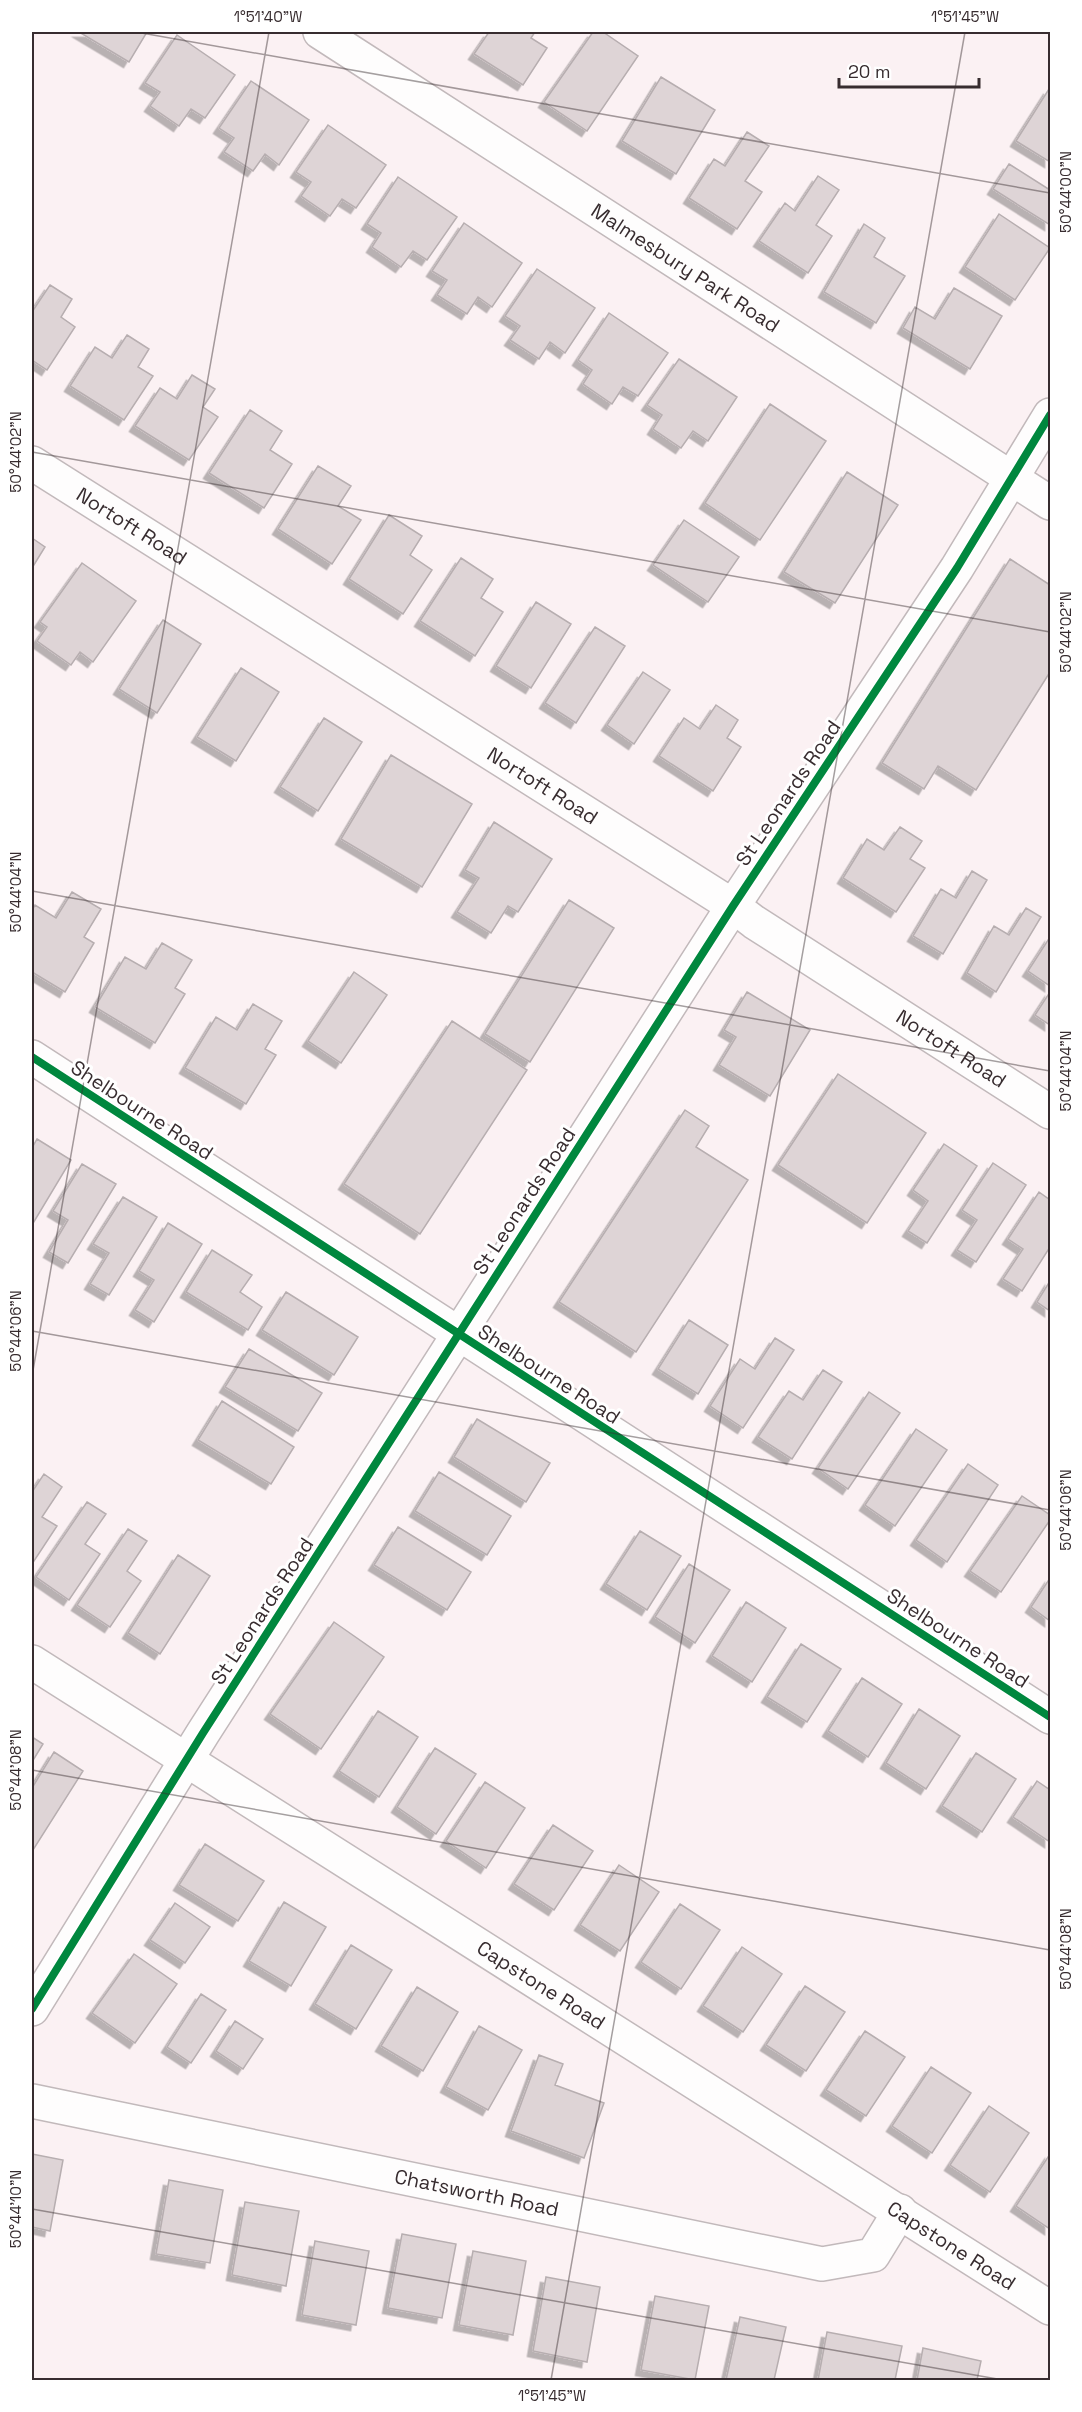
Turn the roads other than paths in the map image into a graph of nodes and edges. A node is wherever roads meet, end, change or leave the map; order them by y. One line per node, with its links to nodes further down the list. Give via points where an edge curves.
1 (320, 32): 4 (street, Malmesbury Park Road)
2 (1050, 415): 4 (street, St Leonards Road)
3 (32, 463): 6 (street, Nortoft Road)
4 (1010, 477): 5 (street, Malmesbury Park Road); 6 (street, St Leonards Road, via 957,568)
5 (1050, 503)
6 (733, 906): 8 (street, Nortoft Road); 9 (street, St Leonards Road)
7 (32, 1058): 9 (street, Shelbourne Road)
8 (1050, 1112)
9 (459, 1336): 11 (street, Shelbourne Road); 12 (street, St Leonards Road)
10 (32, 1662): 12 (street, Capstone Road)
11 (1050, 1717)
12 (187, 1761): 13 (street, St Leonards Road); 15 (street, Capstone Road)
13 (32, 2009)
14 (32, 2101): 15 (street, Chatsworth Road, via 822,2264 873,2255)
15 (900, 2211): 16 (street, Capstone Road)
16 (1050, 2308)

